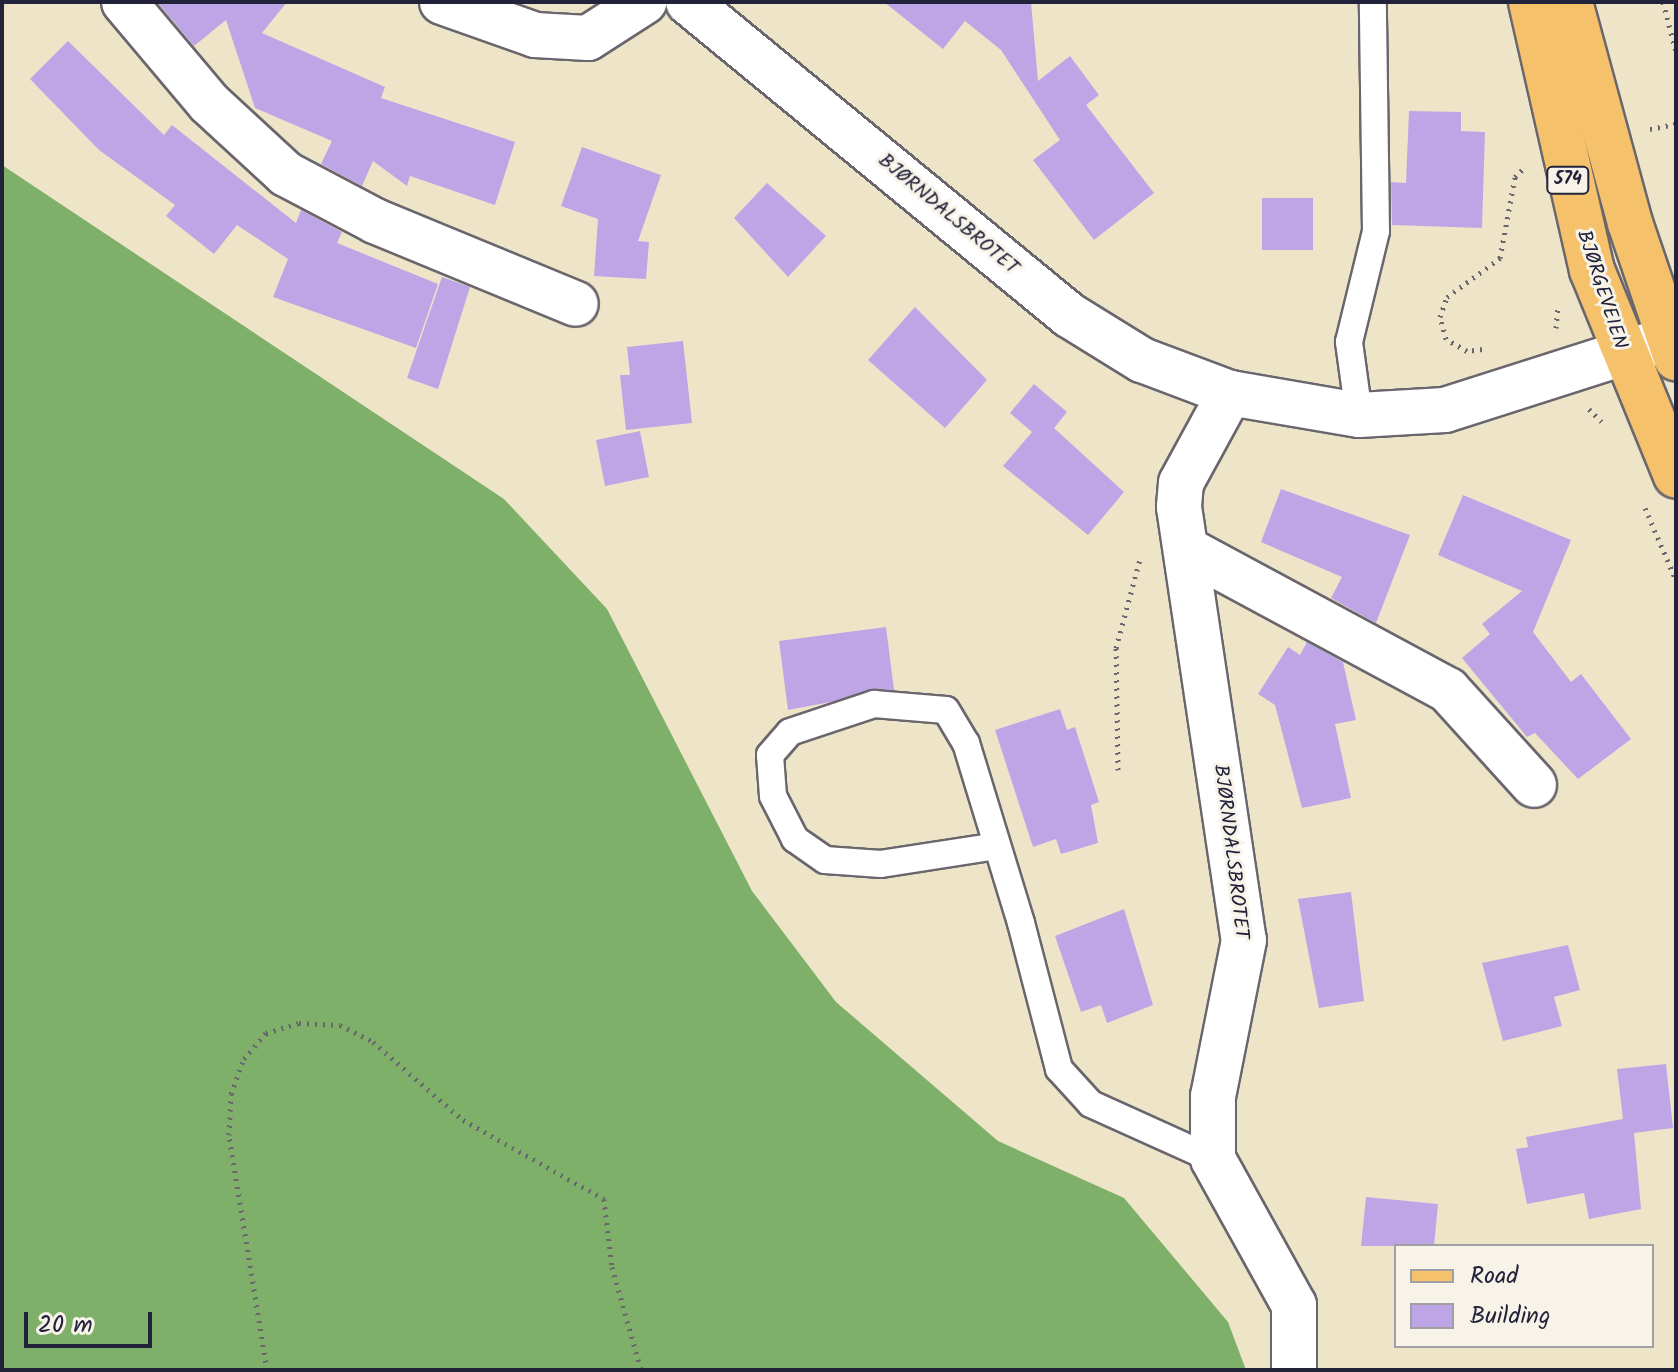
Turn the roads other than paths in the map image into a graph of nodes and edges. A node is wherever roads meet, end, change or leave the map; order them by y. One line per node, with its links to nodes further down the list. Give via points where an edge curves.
1 (124, 2): 8 (street, via 209,103 286,174 375,221)
2 (442, 2): 3 (street, via 535,35 588,38)
3 (644, 2)
4 (688, 2): 11 (street, BJØRNDALSBROTET, via 1069,315 1142,360)
5 (1373, 2): 12 (lane, via 1376,231 1349,342)
6 (1531, 2): 10 (main road, BJØRGEVEIEN / 574, via 1551,112)
7 (1570, 2): 9 (main road, 574)
8 (576, 304)
9 (1672, 349): 10 (street, BJØRNDALSBROTET)
10 (1620, 354): 12 (street, BJØRNDALSBROTET, via 1445,410); 13 (main road, BJØRGEVEIEN / 574)
11 (1230, 393): 12 (street, BJØRNDALSBROTET); 14 (street, BJØRNDALSBROTET, via 1181,483)
12 (1359, 415)
13 (1676, 476)
14 (1188, 550): 15 (street, via 1448,690); 17 (street, BJØRNDALSBROTET, via 1244,940 1213,1096)
15 (1534, 785)
16 (997, 846): 16 (lane, via 966,743 946,710 874,704 790,732 770,755 773,796 795,839 825,860 881,864); 17 (lane, via 1059,1069 1091,1104)
17 (1213, 1159): 18 (street, BJØRNDALSBROTET, via 1294,1305)
18 (1294, 1370)

